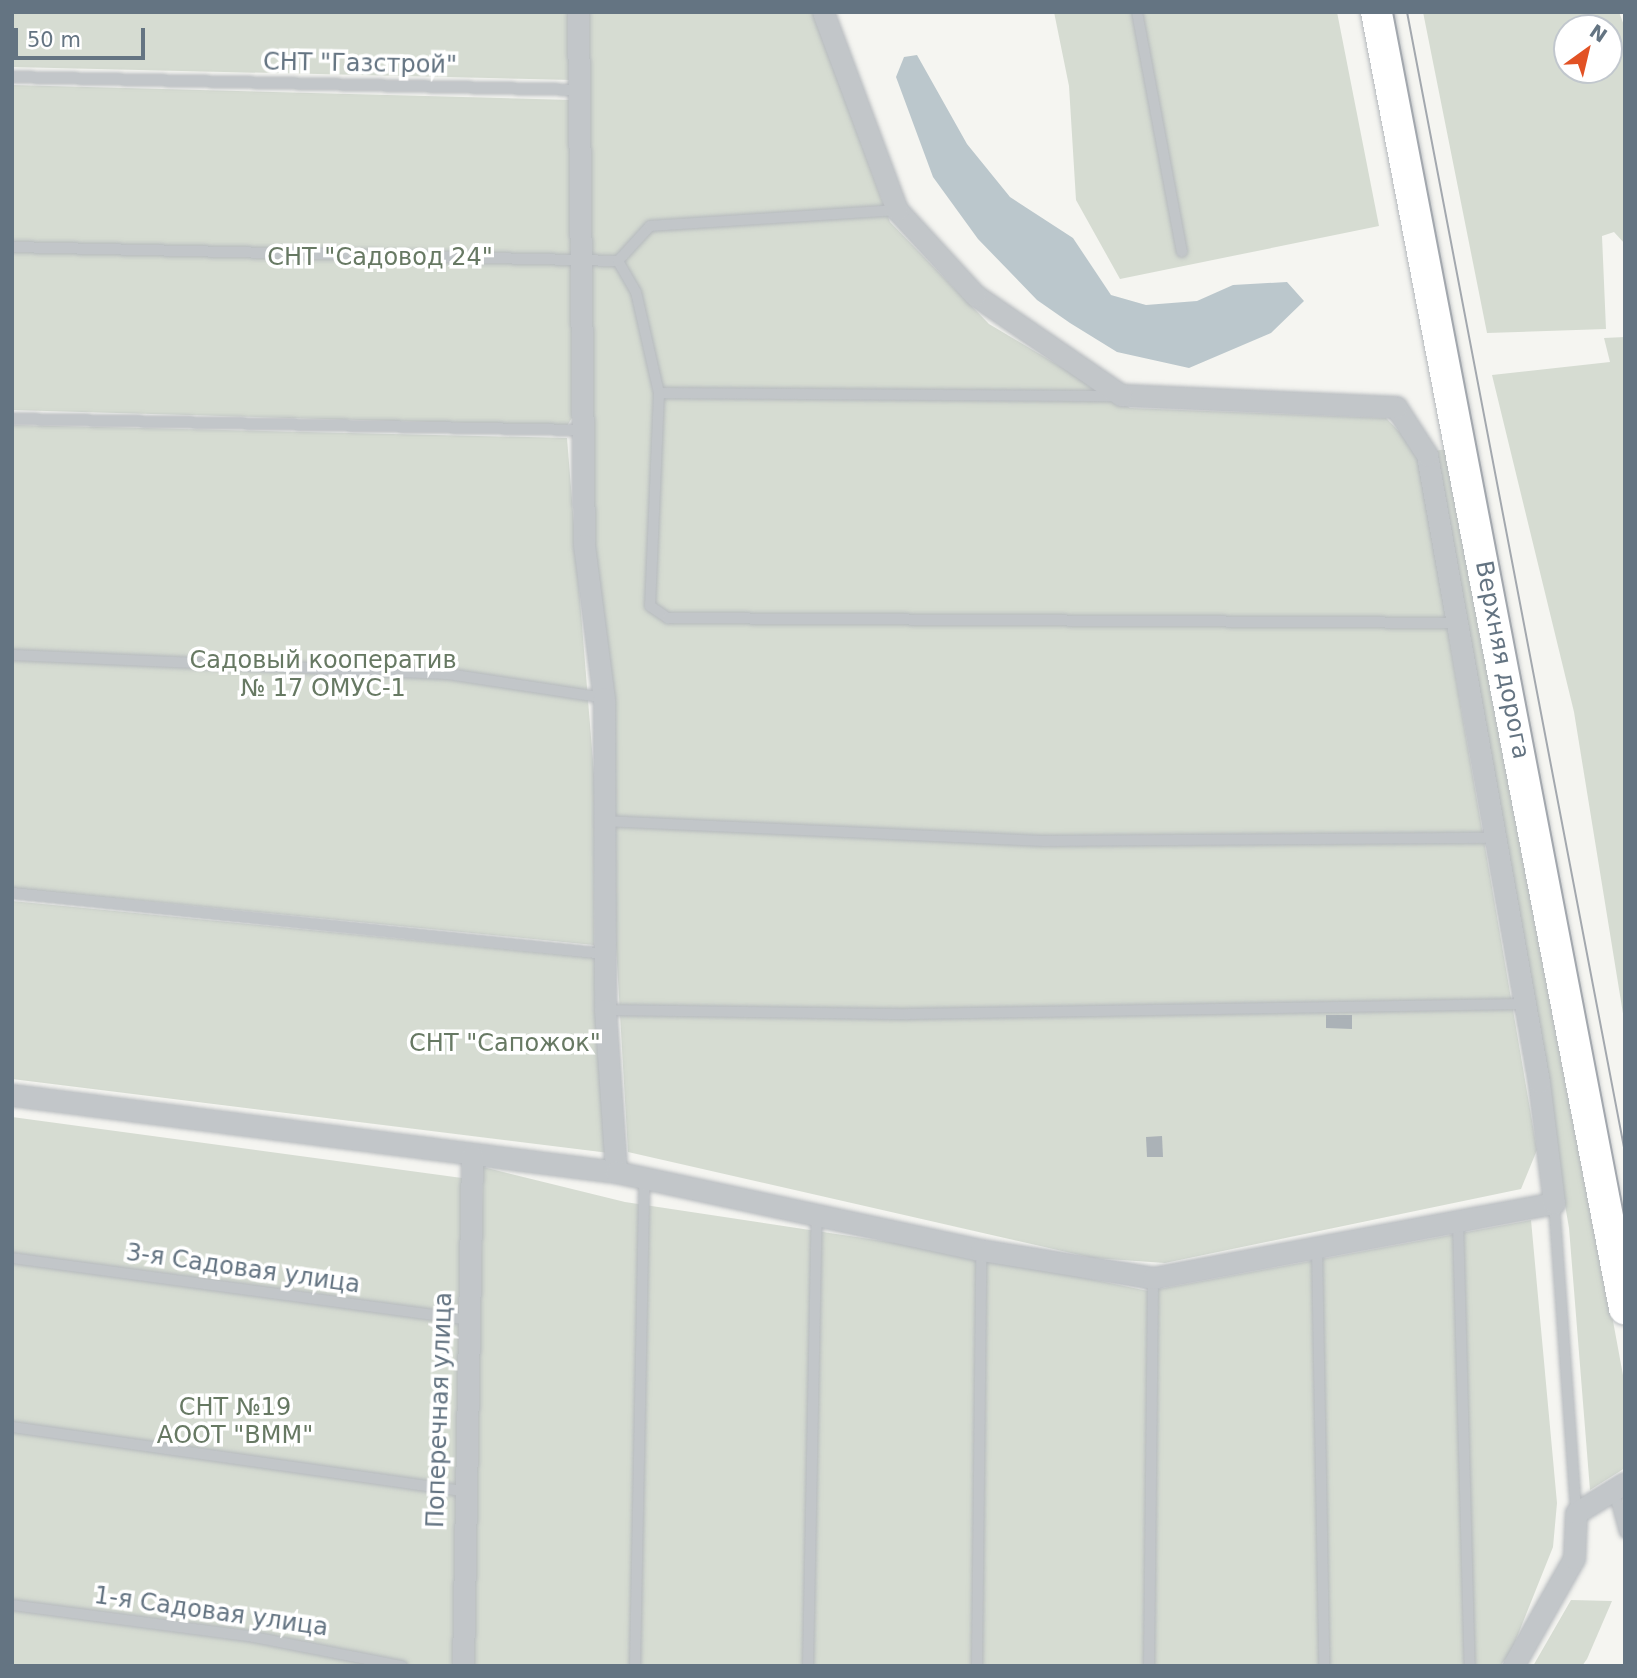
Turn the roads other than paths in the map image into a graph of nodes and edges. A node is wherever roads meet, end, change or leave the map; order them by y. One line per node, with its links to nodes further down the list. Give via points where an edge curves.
1 (578, 12): 6 (street)
2 (823, 12): 7 (street)
3 (1137, 12): 9 (lane)
4 (1377, 12): 36 (main road, Верхняя дорога)
5 (12, 77): 6 (lane, СНТ "Газстрой")
6 (580, 90): 11 (street)
7 (897, 210): 10 (lane, via 650,226); 13 (street, via 975,295)
8 (12, 247): 11 (lane)
9 (1182, 252)
10 (618, 261): 11 (lane); 12 (lane, via 636,292)
11 (577, 262): 15 (street)
12 (659, 393): 13 (lane); 16 (lane, via 650,606 668,618)
13 (1121, 395): 16 (street, via 1396,407 1427,455)
14 (12, 419): 15 (lane)
15 (581, 429): 18 (street, via 584,545)
16 (1454, 623): 20 (street)
17 (12, 655): 18 (lane, via 448,674)
18 (604, 698): 19 (street)
19 (603, 821): 20 (lane, via 1043,841); 22 (street)
20 (1496, 838): 23 (street)
21 (12, 893): 22 (lane)
22 (606, 954): 24 (street)
23 (1522, 1004): 24 (lane, via 921,1014); 29 (street)
24 (606, 1010): 27 (street)
25 (12, 1095): 26 (street, via 313,1130)
26 (472, 1156): 27 (street); 37 (street, Поперечная улица)
27 (616, 1172): 28 (street)
28 (644, 1178): 30 (street); 46 (lane)
29 (1554, 1203): 31 (street); 41 (lane)
30 (817, 1215): 33 (street); 47 (lane)
31 (1458, 1221): 32 (street); 51 (lane)
32 (1317, 1247): 35 (street); 50 (lane)
33 (981, 1250): 35 (street); 48 (lane)
34 (12, 1258): 37 (lane, 3-я Садовая улица)
35 (1153, 1278): 49 (lane)
36 (1625, 1308)
37 (468, 1320): 40 (street, Поперечная улица)
38 (12, 1427): 40 (lane)
39 (1620, 1489): 41 (street); 42 (lane)
40 (462, 1491): 45 (street, Поперечная улица)
41 (1576, 1513): 52 (street, via 1574,1558)
42 (1625, 1533)
43 (12, 1605): 44 (lane, 1-я Садовая улица, via 254,1637)
44 (402, 1666)
45 (463, 1666)
46 (635, 1666)
47 (808, 1666)
48 (978, 1666)
49 (1149, 1666)
50 (1324, 1666)
51 (1470, 1666)
52 (1513, 1666)

